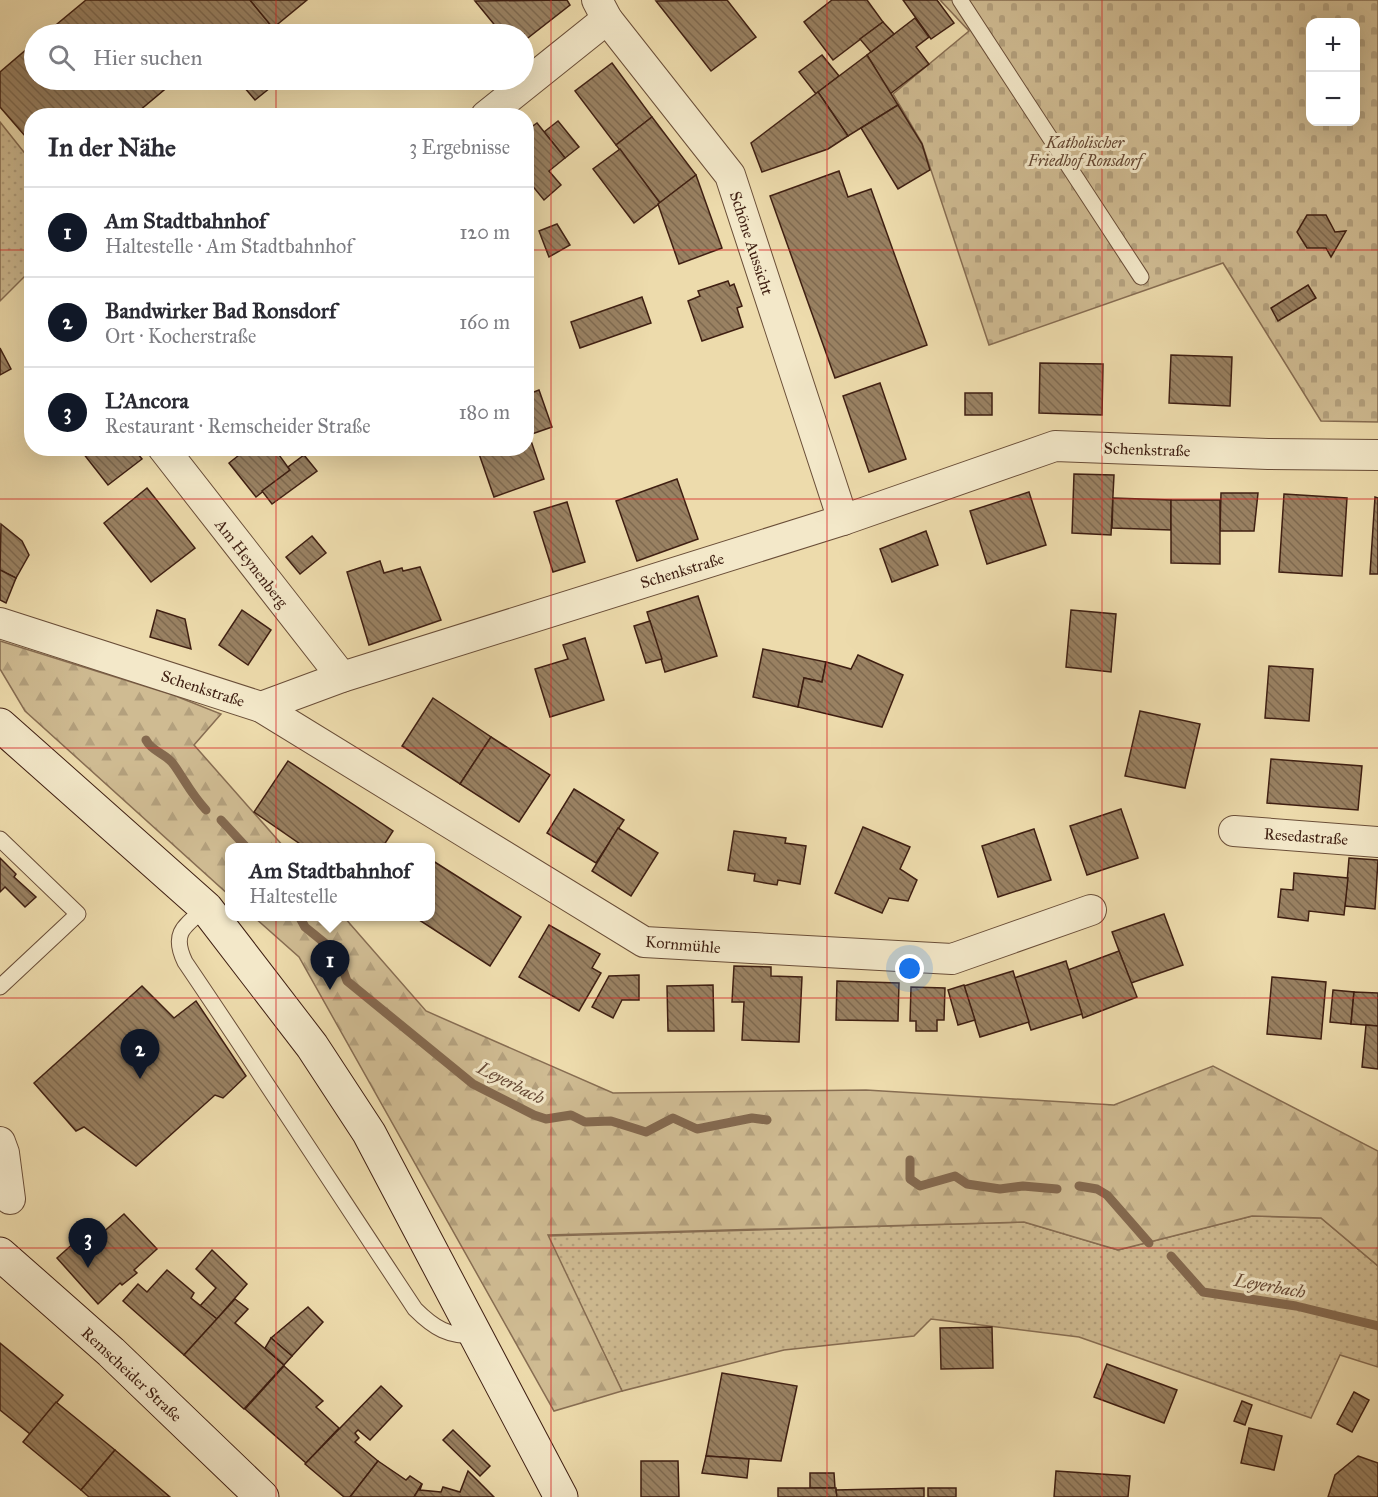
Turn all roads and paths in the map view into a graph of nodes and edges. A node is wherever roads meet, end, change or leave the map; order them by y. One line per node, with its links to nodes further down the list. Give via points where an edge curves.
1 (960, 0): 6 (lane)
2 (602, 10): 3 (street); 9 (street, Schöne Aussicht, via 730,175)
3 (534, 72)
4 (514, 90): 5 (street)
5 (495, 108)
6 (1141, 277)
7 (1378, 454): 9 (street, Schenkstraße, via 1055,446)
8 (169, 456): 11 (street, Am Heynenberg)
9 (843, 520): 11 (street, Schenkstraße)
10 (0, 623): 12 (street, Schenkstraße)
11 (342, 676): 12 (street, Schenkstraße)
12 (261, 707): 18 (street, Kornmühle, via 644,942 952,960)
13 (0, 725): 17 (main road)
14 (1234, 831): 16 (street, Resedastraße)
15 (0, 839): 19 (lane, via 78,914)
16 (1378, 842)
17 (206, 908): 23 (main road, via 312,1046 369,1132); 23 (lane, via 178,936 184,962 260,1070 415,1309 435,1328 448,1334)
18 (1091, 910)
19 (0, 987)
20 (0, 1142): 21 (street)
21 (10, 1199)
22 (0, 1254): 24 (main road, Remscheider Straße, via 111,1352)
23 (476, 1336): 25 (main road)
24 (262, 1497)
25 (561, 1497)

